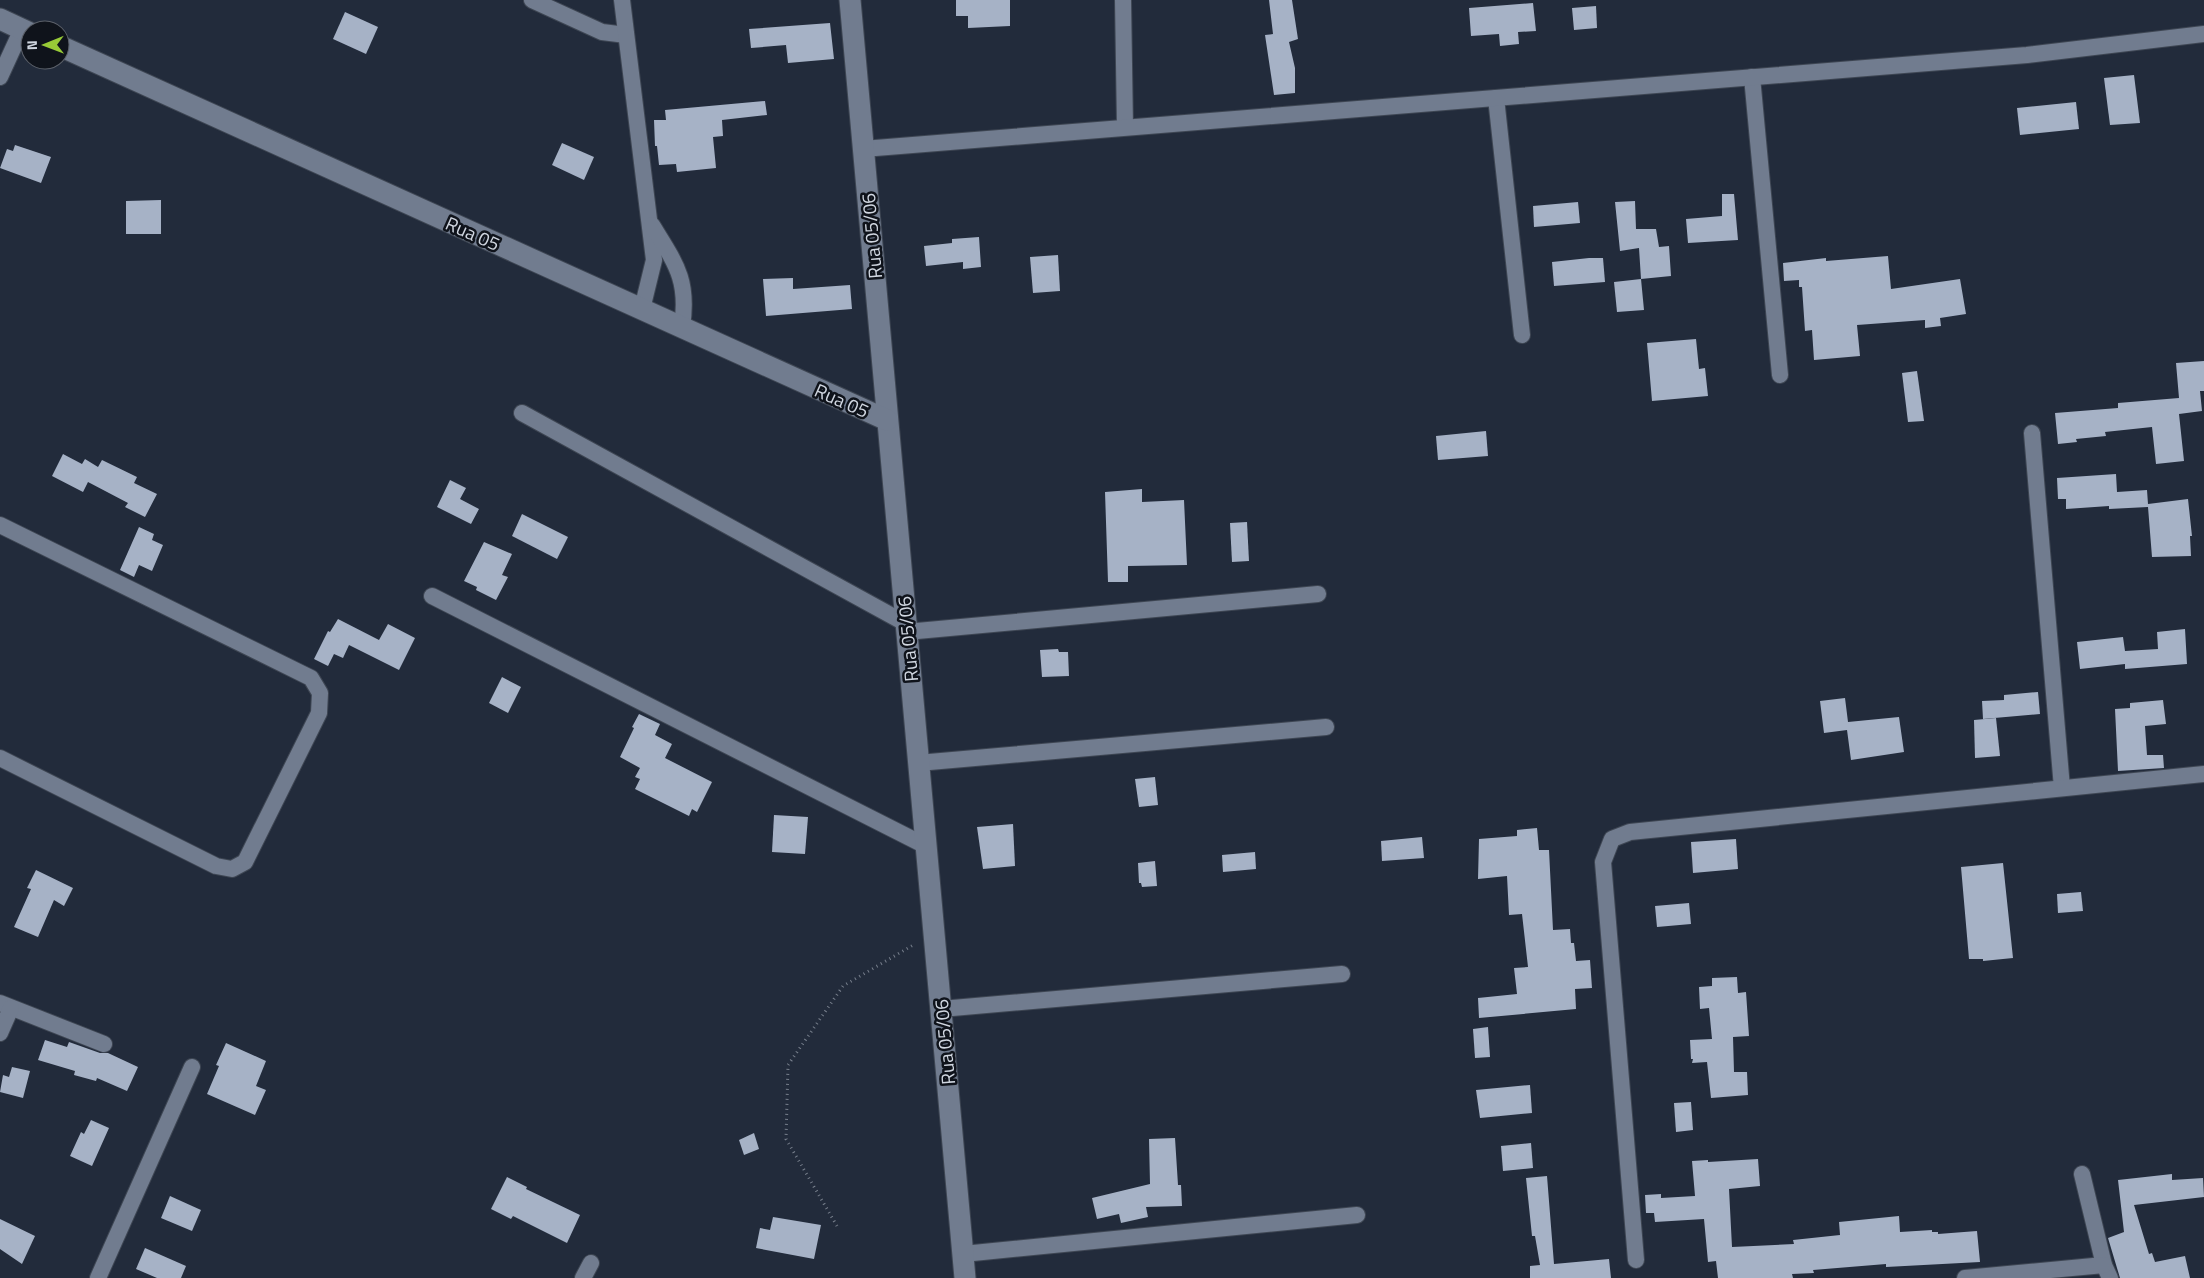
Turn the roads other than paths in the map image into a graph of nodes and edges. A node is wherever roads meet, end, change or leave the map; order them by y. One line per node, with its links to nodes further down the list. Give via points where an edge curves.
1 (532, 0): 8 (street, via 602,32)
2 (622, 0): 8 (street)
3 (850, 0): 15 (street, Rua 05/06)
4 (1123, 0): 14 (street)
5 (0, 19): 6 (street)
6 (20, 28)
7 (2204, 34): 12 (street, via 2027,55)
8 (626, 35): 16 (street)
9 (20, 41): 11 (street)
10 (70, 51): 17 (street, Rua 05)
11 (0, 76)
12 (1752, 77): 13 (street); 20 (street)
13 (1496, 98): 14 (street); 19 (street)
14 (1125, 128): 15 (street)
15 (863, 149): 22 (street, Rua 05/06)
16 (649, 220): 17 (street, via 654,260); 18 (street, via 680,271 685,305)
17 (642, 309): 18 (street, Rua 05)
18 (682, 327): 22 (street, Rua 05)
19 (1522, 335)
20 (1780, 375)
21 (522, 413): 27 (street)
22 (887, 420): 27 (street, Rua 05/06)
23 (2032, 434): 32 (street)
24 (0, 525): 29 (street, via 310,678 320,693 319,713 245,862 232,869 216,866)
25 (1318, 594): 27 (street)
26 (432, 596): 33 (street)
27 (906, 627): 30 (street, Rua 05/06)
28 (1326, 727): 30 (street)
29 (0, 758)
30 (918, 763): 33 (street, Rua 05/06)
31 (2204, 774): 32 (street)
32 (2062, 788): 43 (street, via 1630,832 1612,839 1603,862)
33 (926, 846): 36 (street, Rua 05/06)
34 (1342, 974): 36 (street)
35 (6, 1006): 37 (street); 38 (street)
36 (941, 1009): 42 (street, Rua 05/06)
37 (0, 1033)
38 (104, 1044)
39 (192, 1067): 46 (street)
40 (2082, 1174): 45 (street)
41 (1357, 1215): 42 (street)
42 (963, 1254): 48 (street, Rua 05/06)
43 (1636, 1260)
44 (591, 1263): 47 (street)
45 (2107, 1271): 49 (street)
46 (98, 1278)
47 (583, 1278)
48 (965, 1278)
49 (1965, 1278)

